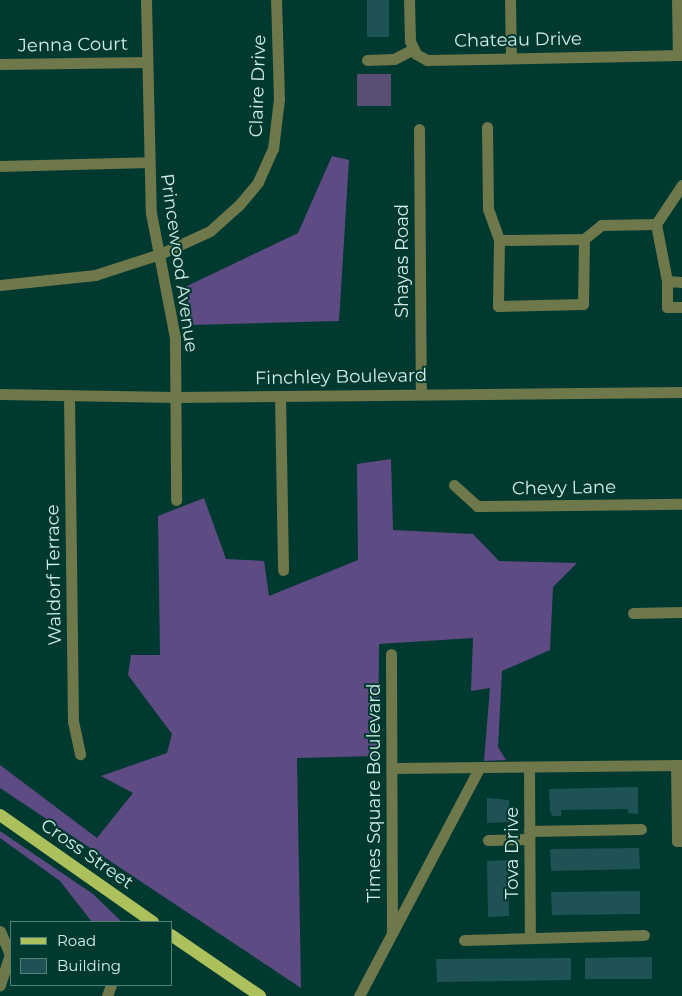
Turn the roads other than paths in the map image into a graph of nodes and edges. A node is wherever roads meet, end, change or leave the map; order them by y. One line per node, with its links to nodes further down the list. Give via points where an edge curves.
1 (146, 0): 10 (street, Princewood Avenue)
2 (276, 0): 20 (street, Claire Drive, via 279,99 273,149 262,174 239,205 210,231)
3 (409, 0): 6 (street)
4 (510, 0): 8 (street)
5 (676, 0): 7 (street, Chateau Drive)
6 (414, 49): 8 (street, Chateau Drive, via 427,60); 9 (street, via 394,59)
7 (680, 55): 8 (street, Chateau Drive)
8 (511, 57)
9 (367, 60)
10 (147, 62): 11 (street, Jenna Court); 14 (street, Princewood Avenue)
11 (0, 64)
12 (487, 127): 19 (street, via 488,210)
13 (419, 129): 26 (street, Shayas Road)
14 (148, 162): 15 (street); 20 (street, Princewood Avenue, via 150,213)
15 (0, 166)
16 (682, 185): 17 (street)
17 (656, 224): 18 (street, via 601,225); 21 (street)
18 (584, 239): 19 (street); 19 (street, via 583,304 498,306)
19 (499, 240)
20 (160, 254): 23 (street, Claire Drive, via 96,275); 30 (street, Princewood Avenue, via 175,338)
21 (667, 281): 22 (street); 24 (street, via 667,307)
22 (682, 282)
23 (0, 285)
24 (682, 307)
25 (682, 392): 26 (street, Finchley Boulevard)
26 (420, 393): 29 (street, Finchley Boulevard)
27 (0, 394): 28 (street, Finchley Boulevard)
28 (69, 395): 30 (street, Finchley Boulevard); 38 (street, Waldorf Terrace, via 73,721)
29 (280, 396): 30 (street, Finchley Boulevard); 34 (street)
30 (175, 397): 32 (street, Princewood Avenue)
31 (454, 485): 33 (street, Chevy Lane, via 477,506)
32 (176, 500)
33 (682, 504)
34 (283, 570)
35 (682, 612): 36 (street)
36 (633, 613)
37 (391, 654): 40 (street, Times Square Boulevard)
38 (80, 754)
39 (679, 765): 42 (street); 47 (street, via 678,841)
40 (393, 768): 41 (street); 50 (street, Times Square Boulevard)
41 (479, 768): 42 (street); 50 (street)
42 (529, 769): 45 (street, Tova Drive)
43 (0, 815): 48 (main road, Cross Street)
44 (641, 829): 45 (street)
45 (529, 835): 46 (street); 53 (street, Tova Drive)
46 (488, 840)
47 (682, 841)
48 (148, 921)
49 (0, 931): 55 (street, via 10,954)
50 (392, 932): 57 (street)
51 (644, 935): 53 (street)
52 (172, 936): 56 (main road)
53 (530, 937): 54 (street)
54 (464, 940)
55 (0, 985)
56 (260, 996)
57 (359, 996)

